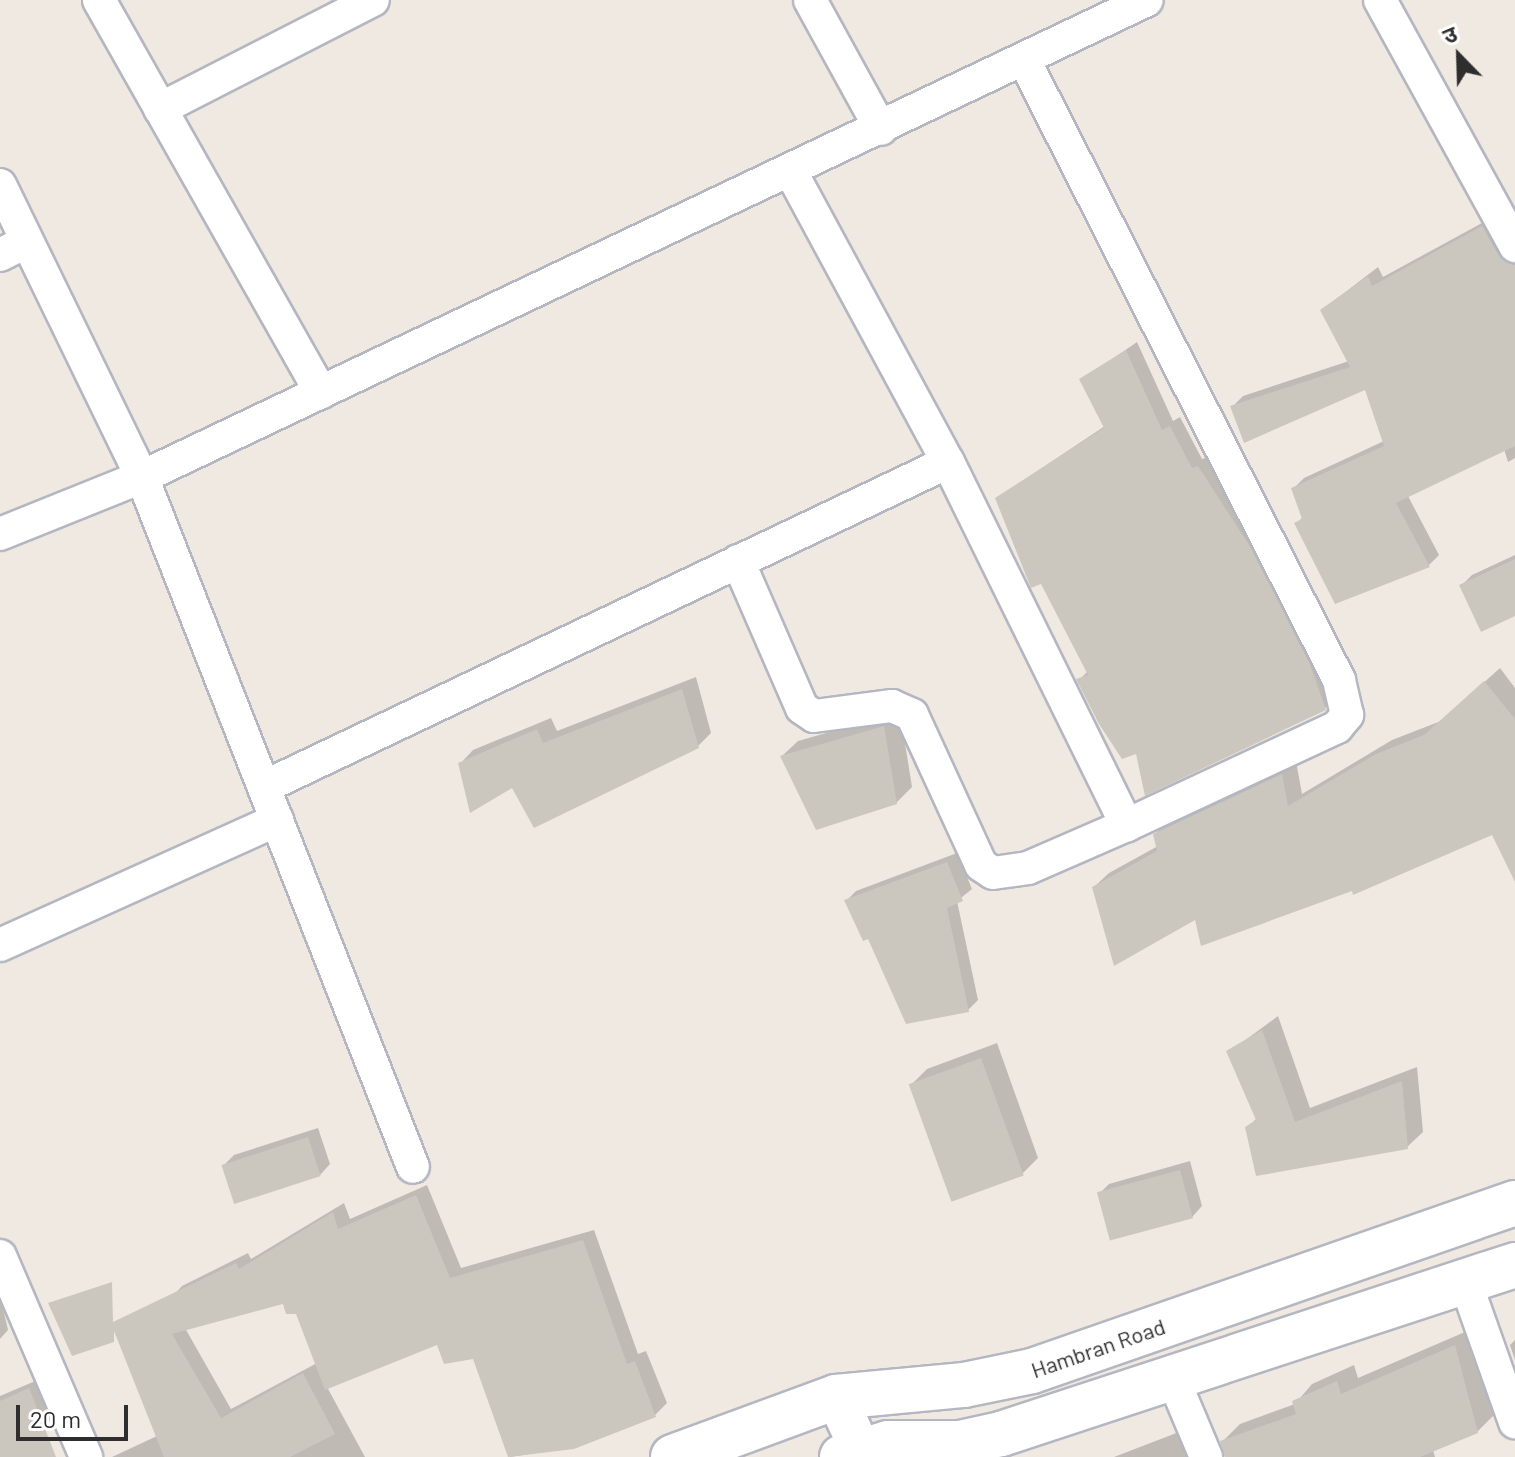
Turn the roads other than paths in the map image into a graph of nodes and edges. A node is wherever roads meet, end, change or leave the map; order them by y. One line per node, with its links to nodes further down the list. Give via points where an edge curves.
1 (99, 0): 7 (street)
2 (373, 0): 7 (street)
3 (810, 0): 8 (street)
4 (1147, 0): 6 (street)
5 (1380, 0): 11 (street)
6 (1025, 62): 8 (street); 20 (street, via 1346,701 1347,715 1327,733)
7 (160, 109): 13 (street)
8 (881, 129): 9 (street)
9 (791, 172): 13 (street); 14 (street)
10 (0, 185): 12 (street)
11 (1515, 246)
12 (14, 248): 15 (street)
13 (321, 393): 15 (street)
14 (948, 462): 17 (street); 20 (street)
15 (142, 477): 16 (street); 18 (street)
16 (0, 534)
17 (738, 561): 18 (street); 20 (street, via 802,708 814,716 892,706 912,715 981,865 993,873 1028,868)
18 (264, 787): 19 (street)
19 (277, 820): 21 (street); 22 (street)
20 (1127, 825)
21 (0, 945)
22 (413, 1167)
23 (1515, 1203): 28 (main road, Hambran Road, via 1032,1371 964,1385)
24 (0, 1256): 31 (street)
25 (1515, 1265): 26 (main road)
26 (1465, 1281): 27 (main road); 29 (street)
27 (1172, 1376): 30 (main road, via 1001,1434); 33 (street)
28 (836, 1397): 30 (street); 32 (main road, Hambran Road)
29 (1515, 1422)
30 (856, 1455)
31 (86, 1457)
32 (673, 1457)
33 (1206, 1457)

